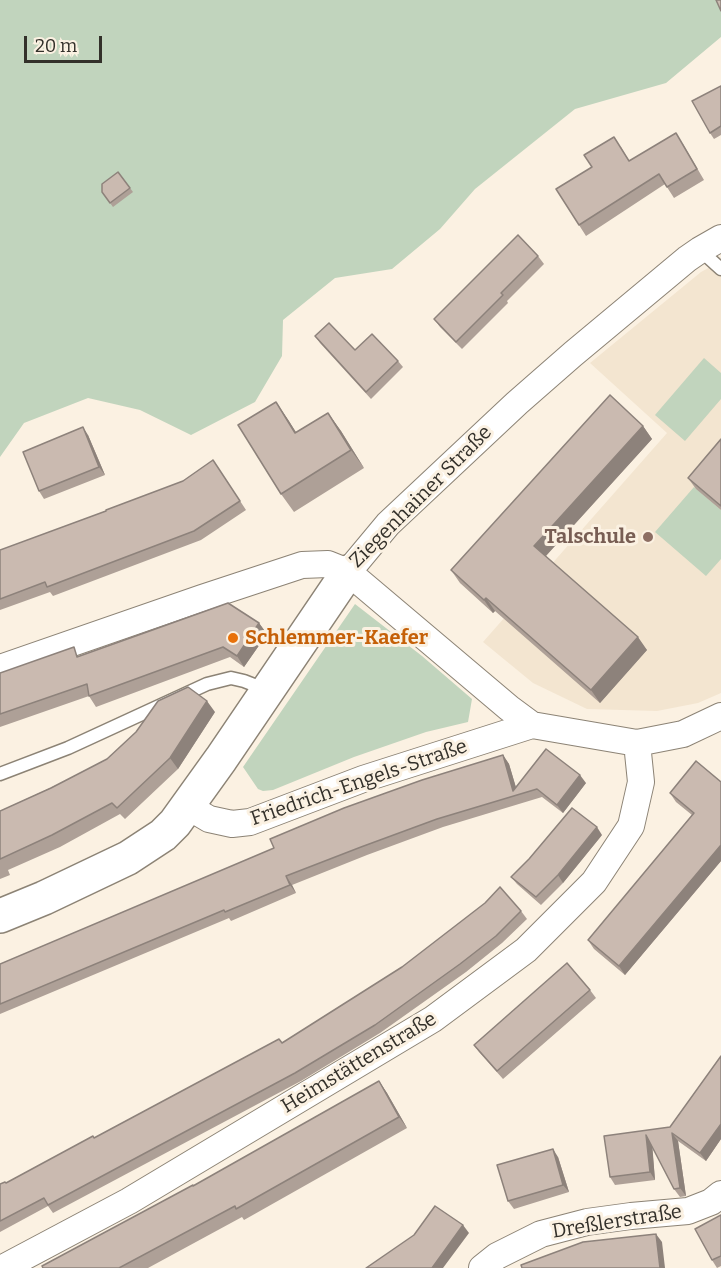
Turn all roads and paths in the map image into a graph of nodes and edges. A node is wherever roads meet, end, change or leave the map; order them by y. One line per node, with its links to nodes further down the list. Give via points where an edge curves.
1 (710, 244): 2 (lane); 3 (street, Ziegenhainer Straße, via 504,415 388,524)
2 (721, 269)
3 (348, 572): 4 (street, Ziegenhainer Straße, via 328,564 302,565); 5 (street); 7 (street, Friedrich-Engels-Straße)
4 (0, 668)
5 (268, 690): 9 (lane, via 231,678 207,684 68,748); 10 (street)
6 (721, 716): 8 (street, via 683,734)
7 (532, 724): 8 (street, Friedrich-Engels-Straße); 10 (street, Friedrich-Engels-Straße, via 363,778 250,822 232,825 208,819)
8 (637, 743): 13 (street, Heimstättenstraße, via 641,783 631,826 594,882 526,950 423,1025 129,1201)
9 (0, 774)
10 (187, 806): 11 (street, via 163,836 128,858)
11 (0, 916)
12 (721, 1194): 14 (street, Dreßlerstraße, via 688,1211 587,1222 541,1234)
13 (3, 1268)
14 (482, 1268)

